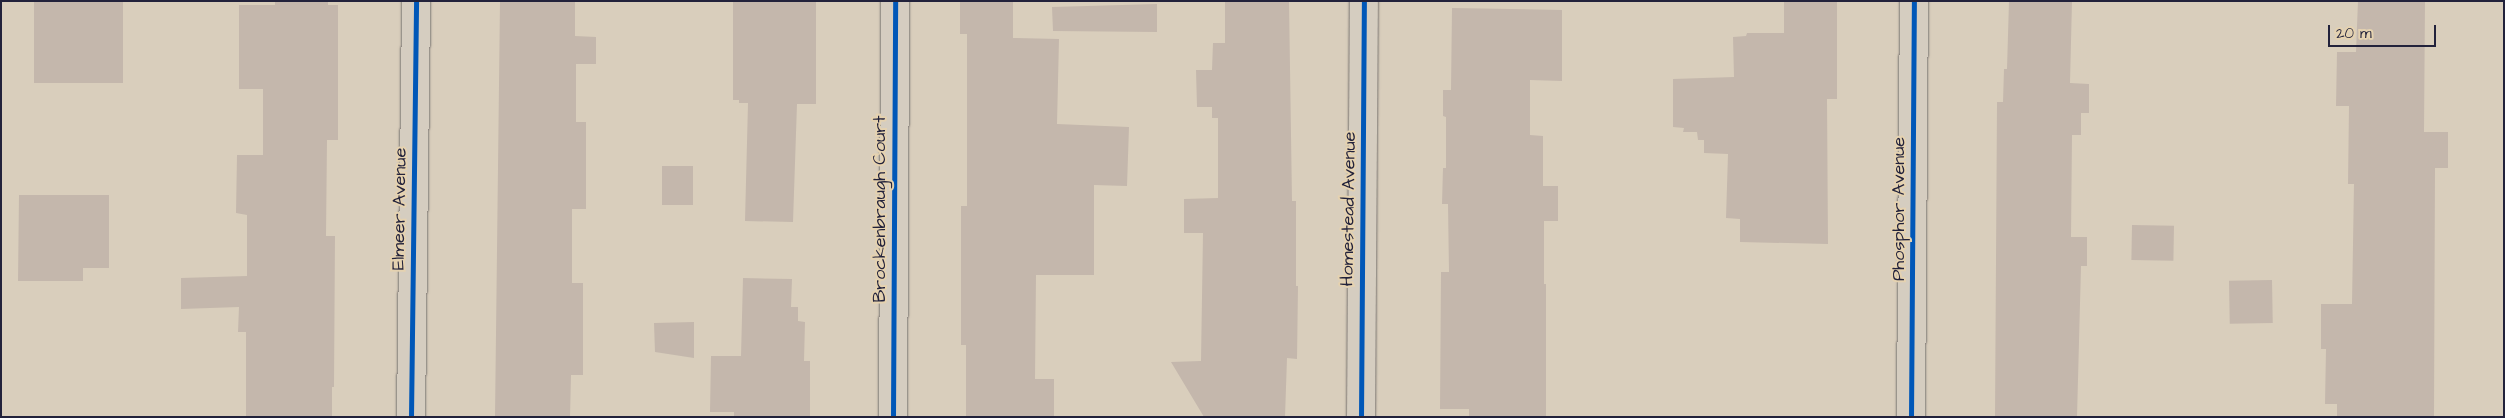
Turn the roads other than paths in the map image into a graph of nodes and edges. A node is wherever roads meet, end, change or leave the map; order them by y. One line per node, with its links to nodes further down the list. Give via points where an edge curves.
1 (416, 1): 5 (street, Elmeer Avenue)
2 (895, 1): 6 (street, Brockenbraugh Court)
3 (1364, 1): 7 (street, Homestead Avenue)
4 (1914, 1): 8 (street, Phosphor Avenue)
5 (412, 417)
6 (893, 417)
7 (1361, 417)
8 (1911, 417)

